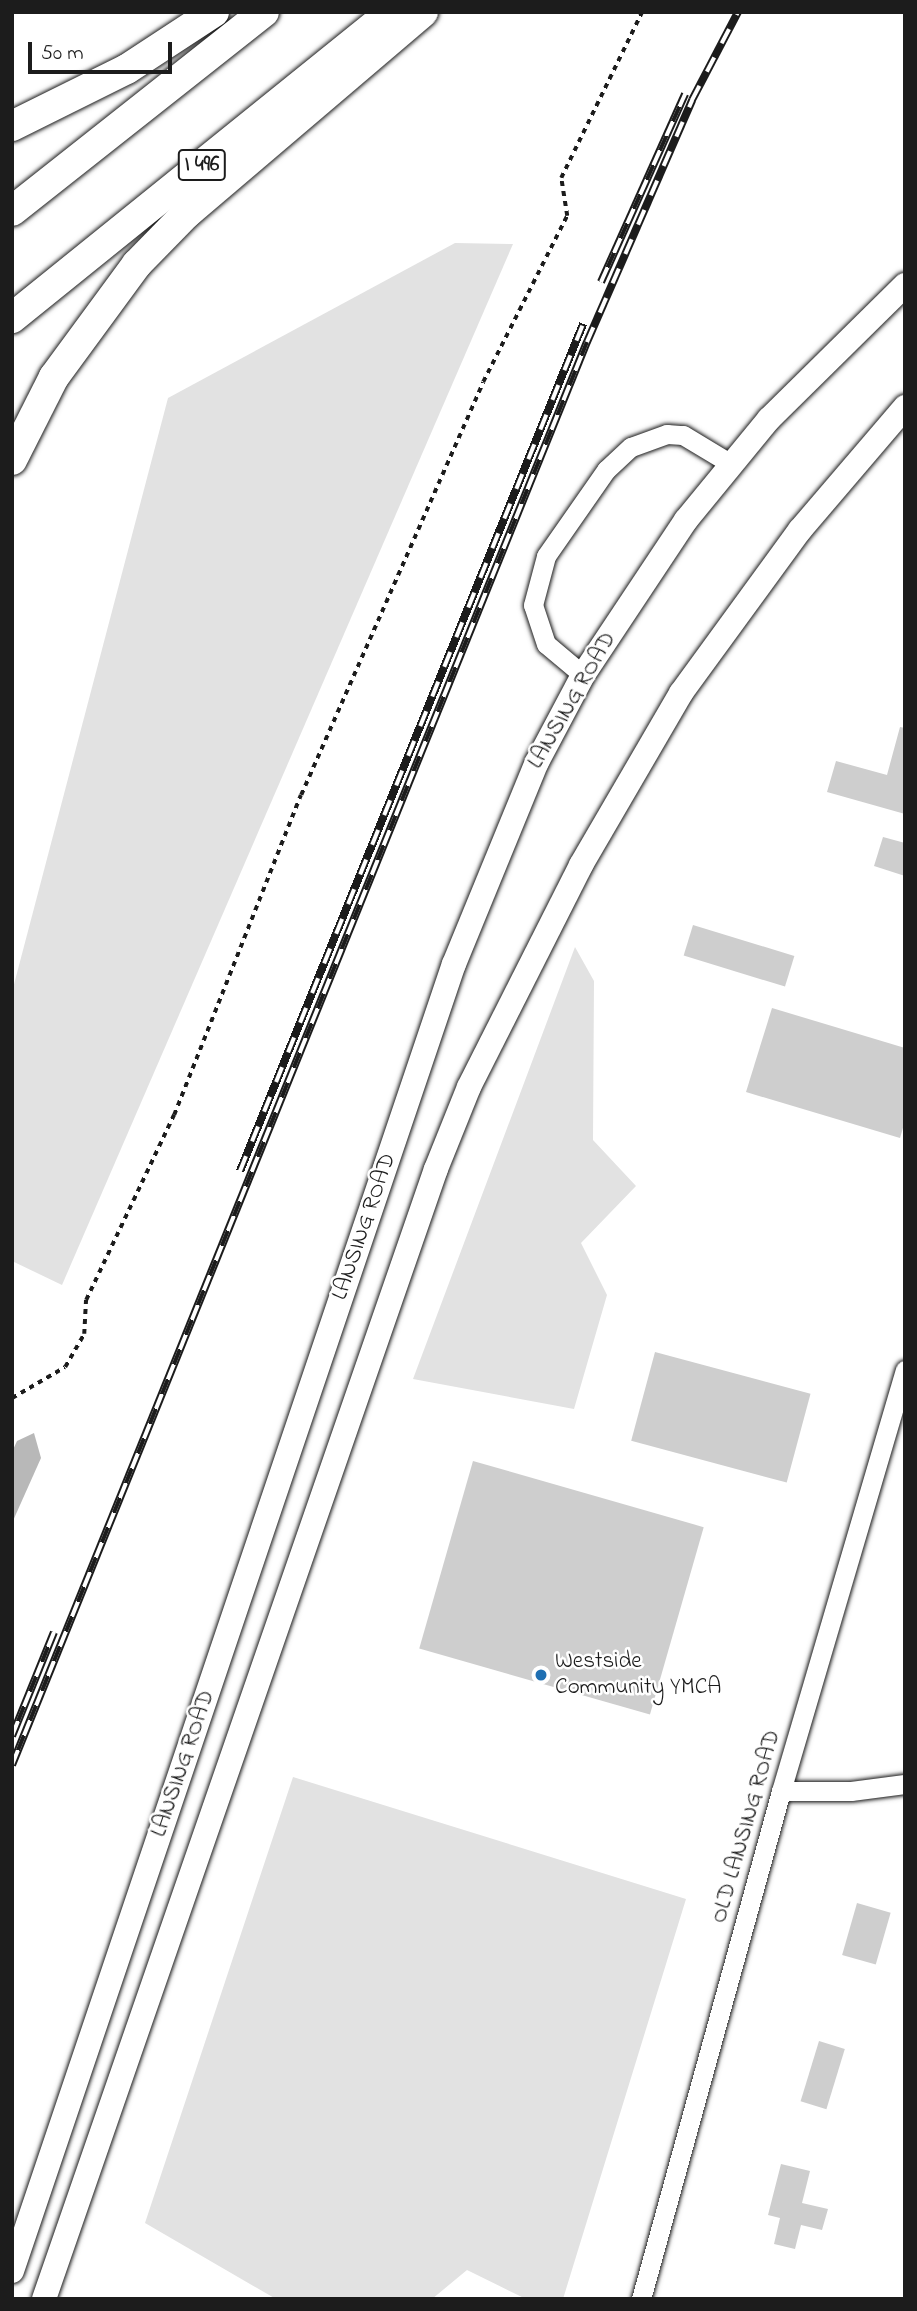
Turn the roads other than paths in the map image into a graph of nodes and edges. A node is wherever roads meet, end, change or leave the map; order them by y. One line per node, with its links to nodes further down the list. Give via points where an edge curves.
1 (214, 12): 5 (highway, via 127,69)
2 (264, 12): 6 (highway)
3 (391, 12): 8 (highway, I 496)
4 (423, 12): 10 (highway, via 187,213 137,264 54,377)
5 (12, 126)
6 (12, 211)
7 (905, 285): 11 (main road, LANSING ROAD, via 838,347)
8 (12, 318)
9 (905, 407): 17 (main road, LANSING ROAD, via 800,530 681,693 575,876 469,1087 436,1168)
10 (12, 460)
11 (732, 464): 12 (main road, LANSING ROAD, via 686,520); 12 (street, via 683,435 667,434 631,447 599,480 546,556 533,605 546,644)
12 (583, 675): 16 (main road, LANSING ROAD, via 516,808 454,964)
13 (905, 1370): 15 (street, OLD LANSING ROAD)
14 (905, 1784): 15 (street, via 851,1791)
15 (781, 1791): 18 (street, OLD LANSING ROAD)
16 (12, 2271)
17 (44, 2299)
18 (641, 2299)

